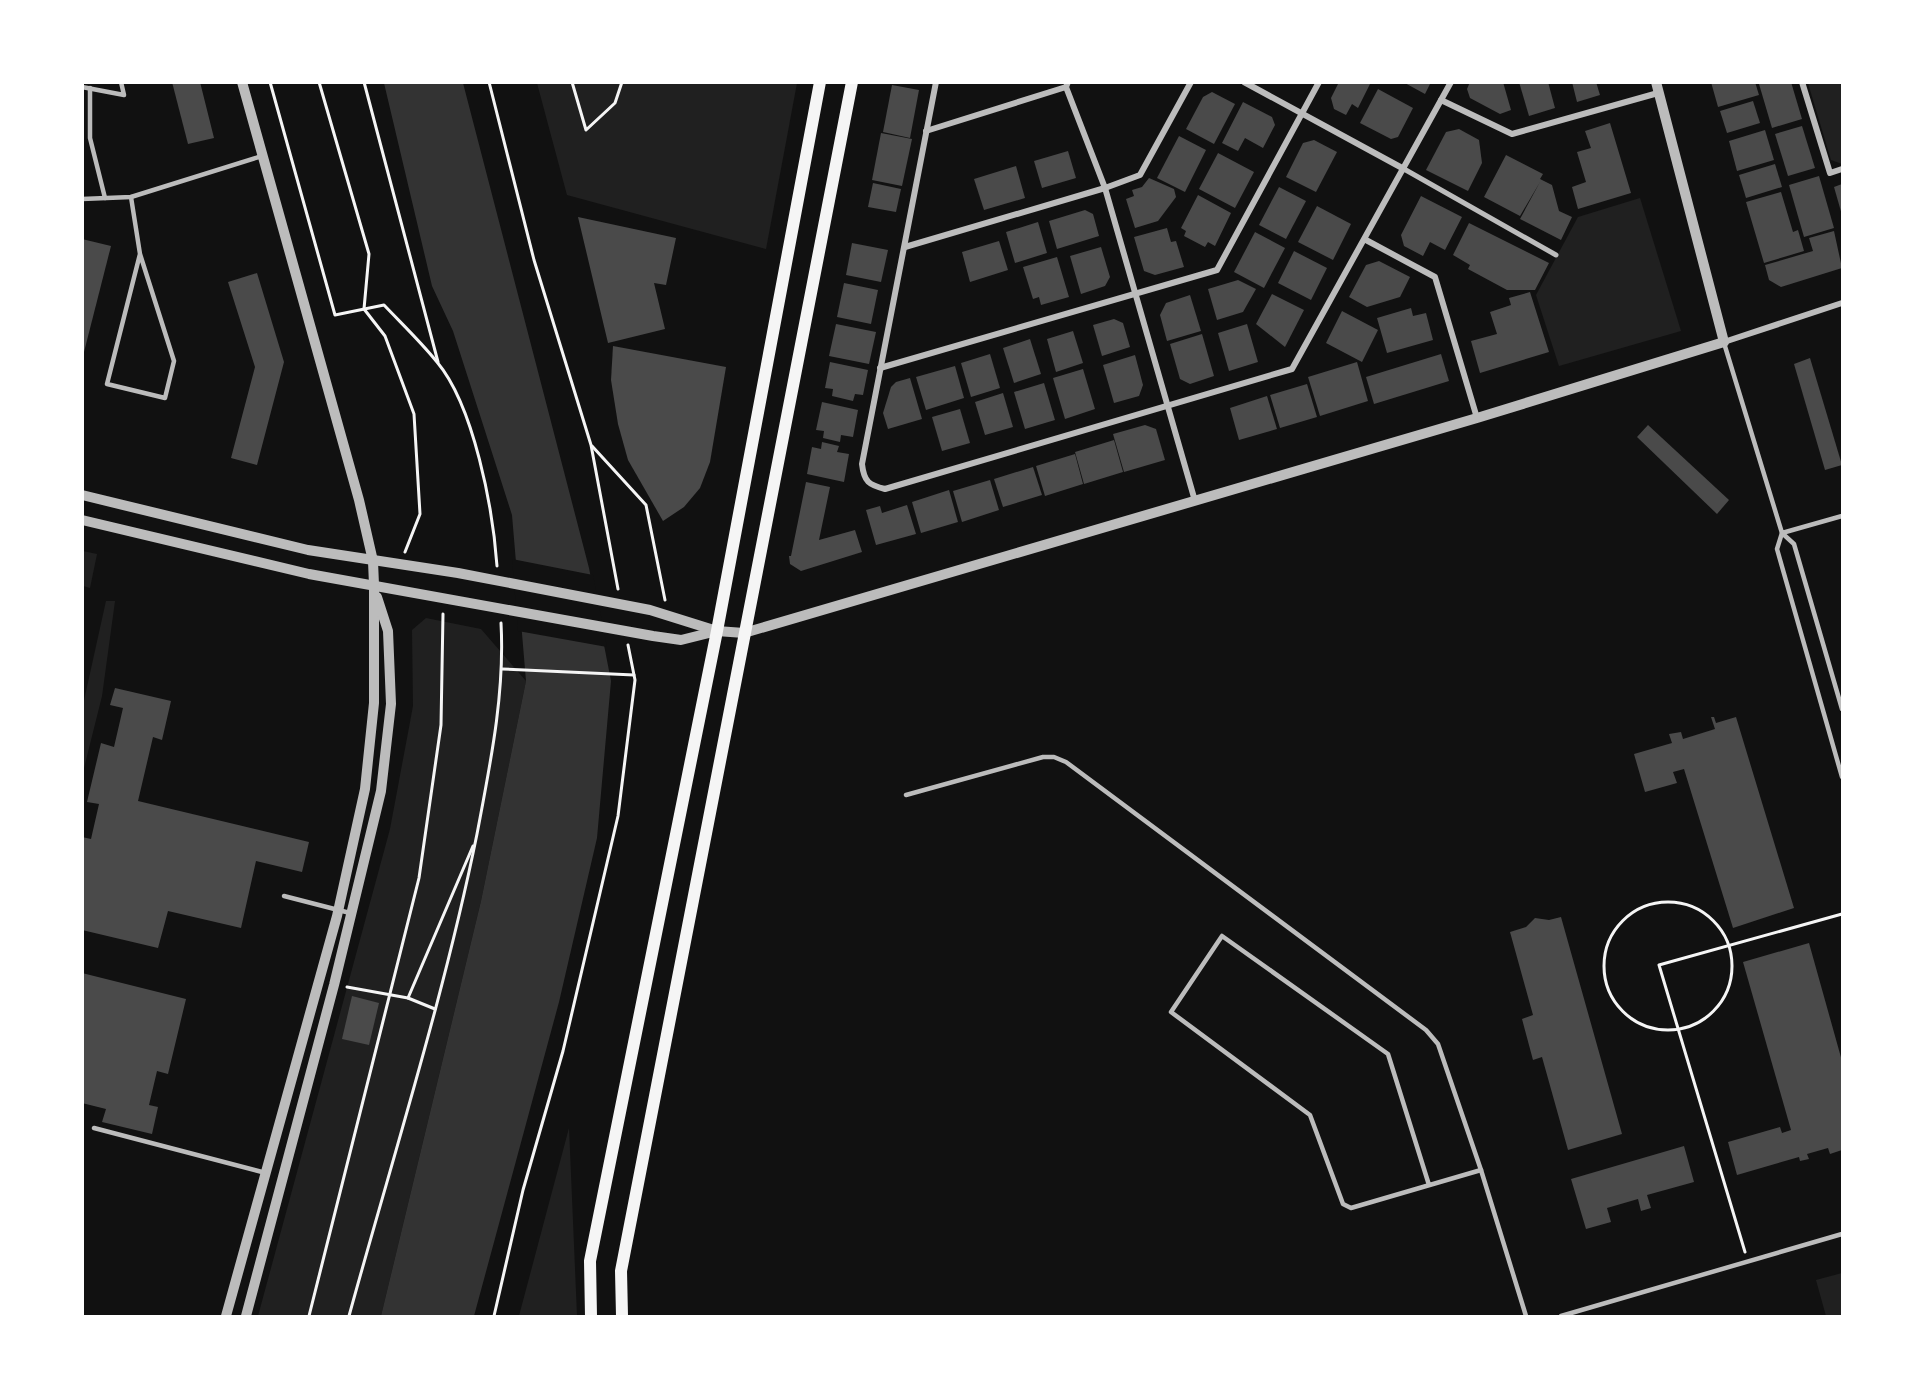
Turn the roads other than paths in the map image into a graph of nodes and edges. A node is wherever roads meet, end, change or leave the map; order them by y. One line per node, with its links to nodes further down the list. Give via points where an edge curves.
1 (121, 82): 13 (lane, via 124,95)
2 (242, 82): 18 (street)
3 (820, 82): 42 (main road)
4 (852, 82): 43 (main road)
5 (936, 82): 17 (street)
6 (1191, 82): 21 (street, via 1140,174)
7 (1244, 82): 16 (street)
8 (1319, 82): 16 (street)
9 (1451, 82): 15 (street)
10 (1802, 82): 19 (street, via 1830,173)
11 (1067, 85): 17 (street); 21 (street)
12 (82, 87): 13 (lane)
13 (90, 88): 23 (lane, via 90,138)
14 (1657, 88): 15 (street, via 1512,134); 31 (street)
15 (1441, 100): 20 (street)
16 (1302, 114): 20 (street); 29 (street, via 1217,270)
17 (926, 131): 26 (street)
18 (261, 156): 22 (lane); 40 (street)
19 (1842, 169)
20 (1404, 170): 25 (street); 28 (street)
21 (1105, 188): 26 (street); 29 (street)
22 (131, 196): 23 (lane); 27 (lane)
23 (105, 198): 24 (lane)
24 (82, 199)
25 (1366, 240): 33 (street, via 1292,369); 34 (street, via 1435,277)
26 (904, 247): 32 (street)
27 (140, 254): 27 (lane, via 106,384 165,398 174,361)
28 (1556, 255)
29 (1136, 294): 32 (street); 33 (street)
30 (1842, 303): 31 (street)
31 (1724, 342): 34 (street); 39 (lane)
32 (880, 369): 33 (street, via 862,464 863,478 870,486 885,489)
33 (1168, 405): 36 (street)
34 (1477, 418): 36 (street)
35 (82, 495): 40 (street, via 308,550)
36 (1195, 501): 43 (street)
37 (1842, 516): 39 (lane)
38 (82, 520): 41 (street, via 309,574)
39 (1782, 533): 44 (lane, via 1794,544); 45 (lane, via 1777,549)
40 (373, 561): 41 (street); 42 (street, via 650,610)
41 (374, 585): 42 (street, via 681,640); 48 (street, via 374,703 365,789); 49 (street, via 388,631 391,704 381,791)
42 (717, 631): 43 (street); 57 (main road, via 590,1261)
43 (744, 633): 58 (main road, via 621,1271)
44 (1842, 709)
45 (1842, 777)
46 (906, 795): 51 (lane, via 1043,757 1066,762 1426,1030 1438,1044)
47 (284, 896): 48 (lane)
48 (338, 910): 49 (lane); 52 (street)
49 (352, 914): 56 (street)
50 (94, 1128): 52 (lane)
51 (1481, 1170): 53 (lane); 59 (lane)
52 (266, 1173): 55 (street)
53 (1429, 1185): 53 (lane, via 1351,1208 1343,1204 1310,1115 1173,1015 1171,1008 1222,936 1388,1054)
54 (1842, 1234): 60 (lane)
55 (226, 1317)
56 (246, 1317)
57 (591, 1317)
58 (622, 1317)
59 (1526, 1317)
60 (1561, 1317)

